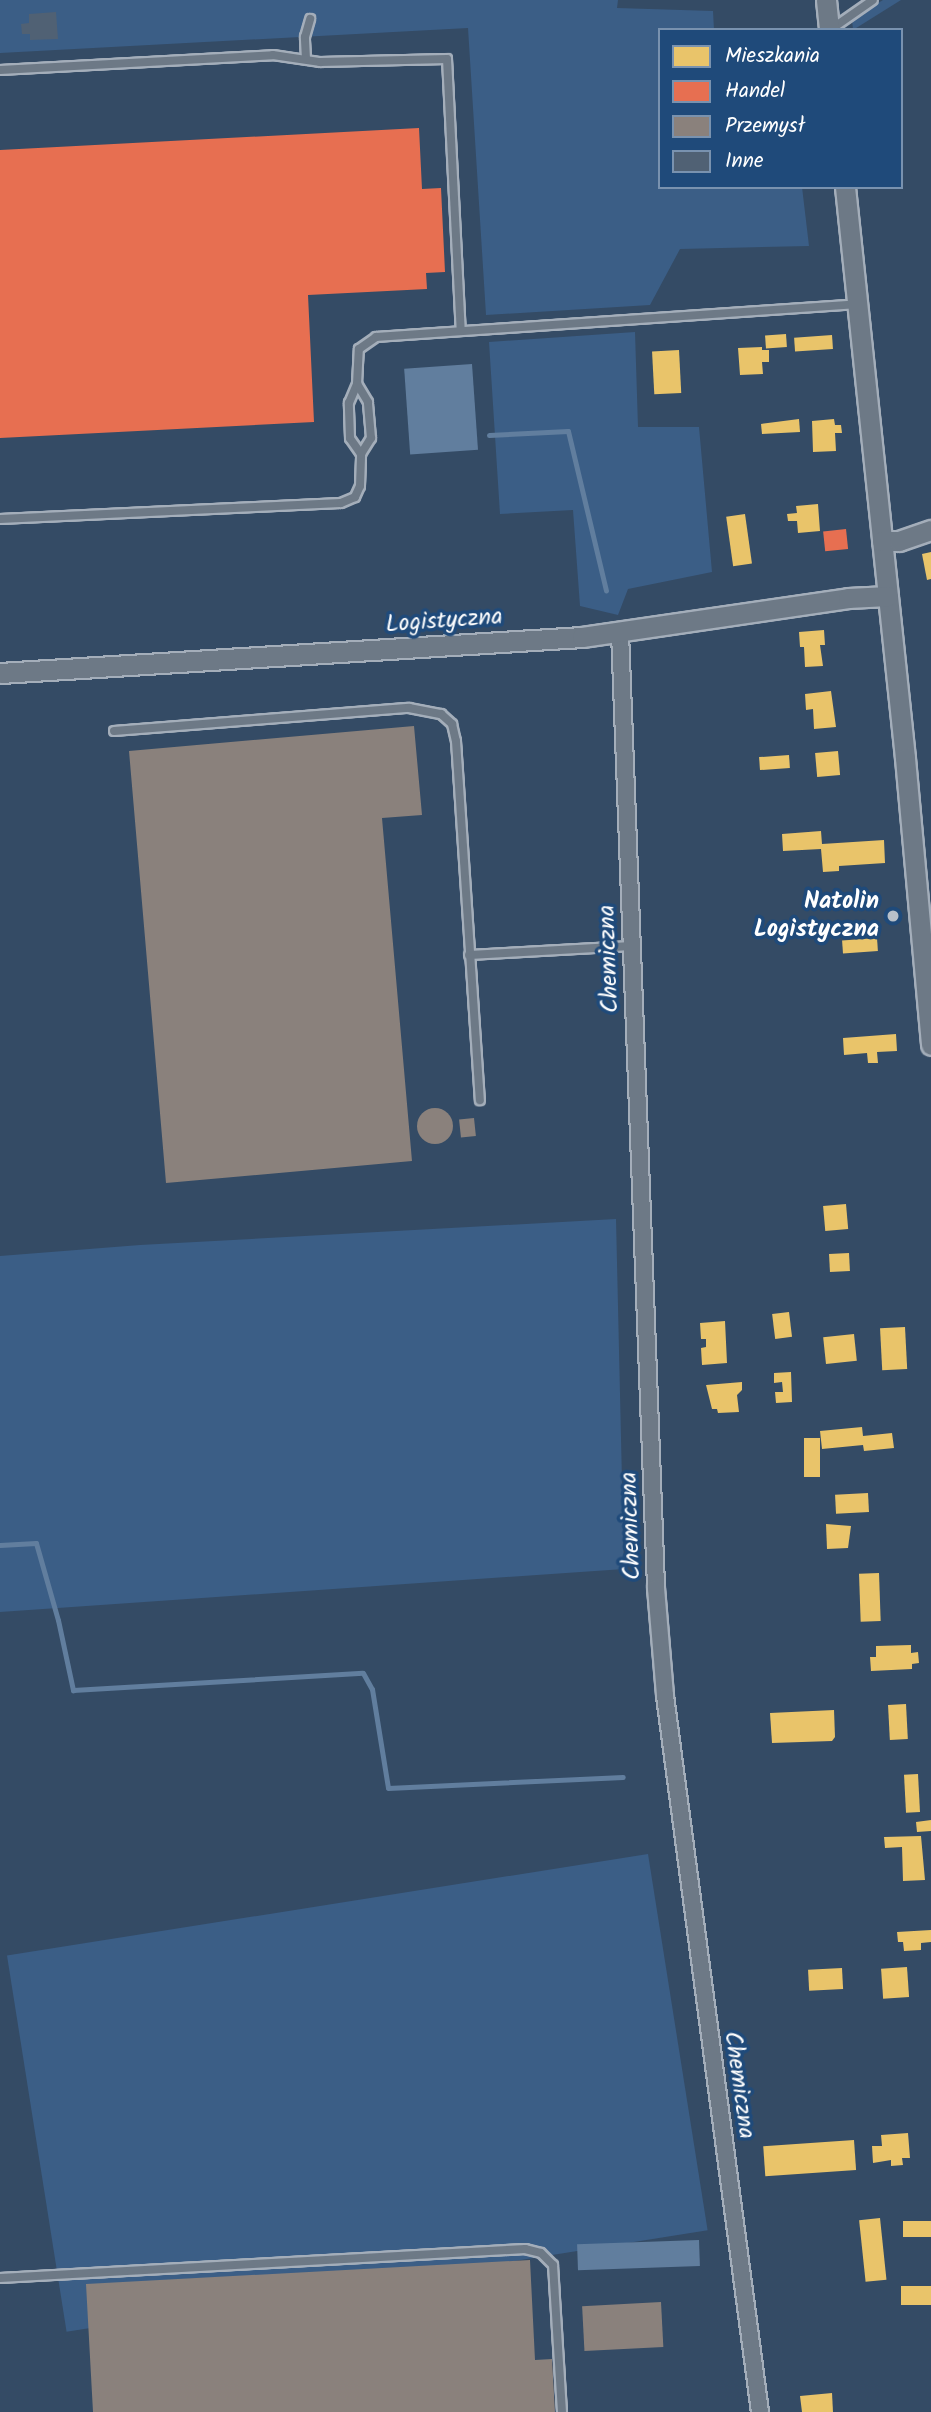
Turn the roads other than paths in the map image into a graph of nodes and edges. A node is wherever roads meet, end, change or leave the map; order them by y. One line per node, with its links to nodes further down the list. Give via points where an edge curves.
1 (826, 0): 4 (street)
2 (872, 0): 5 (lane)
3 (310, 19): 6 (lane)
4 (830, 28)
5 (833, 28)
6 (306, 59): 7 (lane, via 273,55); 10 (lane, via 447,59)
7 (0, 70)
8 (845, 189): 9 (street)
9 (858, 304): 10 (lane); 15 (street)
10 (461, 331): 11 (lane, via 376,337 359,349)
11 (356, 383): 12 (lane, via 349,404 350,438); 12 (lane, via 368,402 371,438)
12 (361, 454): 13 (lane, via 360,486 355,497 341,503)
13 (0, 519)
14 (931, 530): 15 (street, via 899,541)
15 (882, 541): 16 (street)
16 (888, 596): 17 (street, Logistyczna); 22 (street)
17 (620, 632): 18 (street, Logistyczna); 20 (street, Chemiczna)
18 (0, 673)
19 (114, 731): 21 (lane, via 410,708 441,714 452,724 456,741)
20 (632, 946): 21 (lane); 26 (street, Chemiczna, via 656,1588 664,1682)
21 (470, 955): 23 (lane)
22 (931, 1045)
23 (480, 1100)
24 (0, 2278): 25 (lane, via 525,2249 541,2253 553,2266)
25 (562, 2412)
26 (760, 2412)

